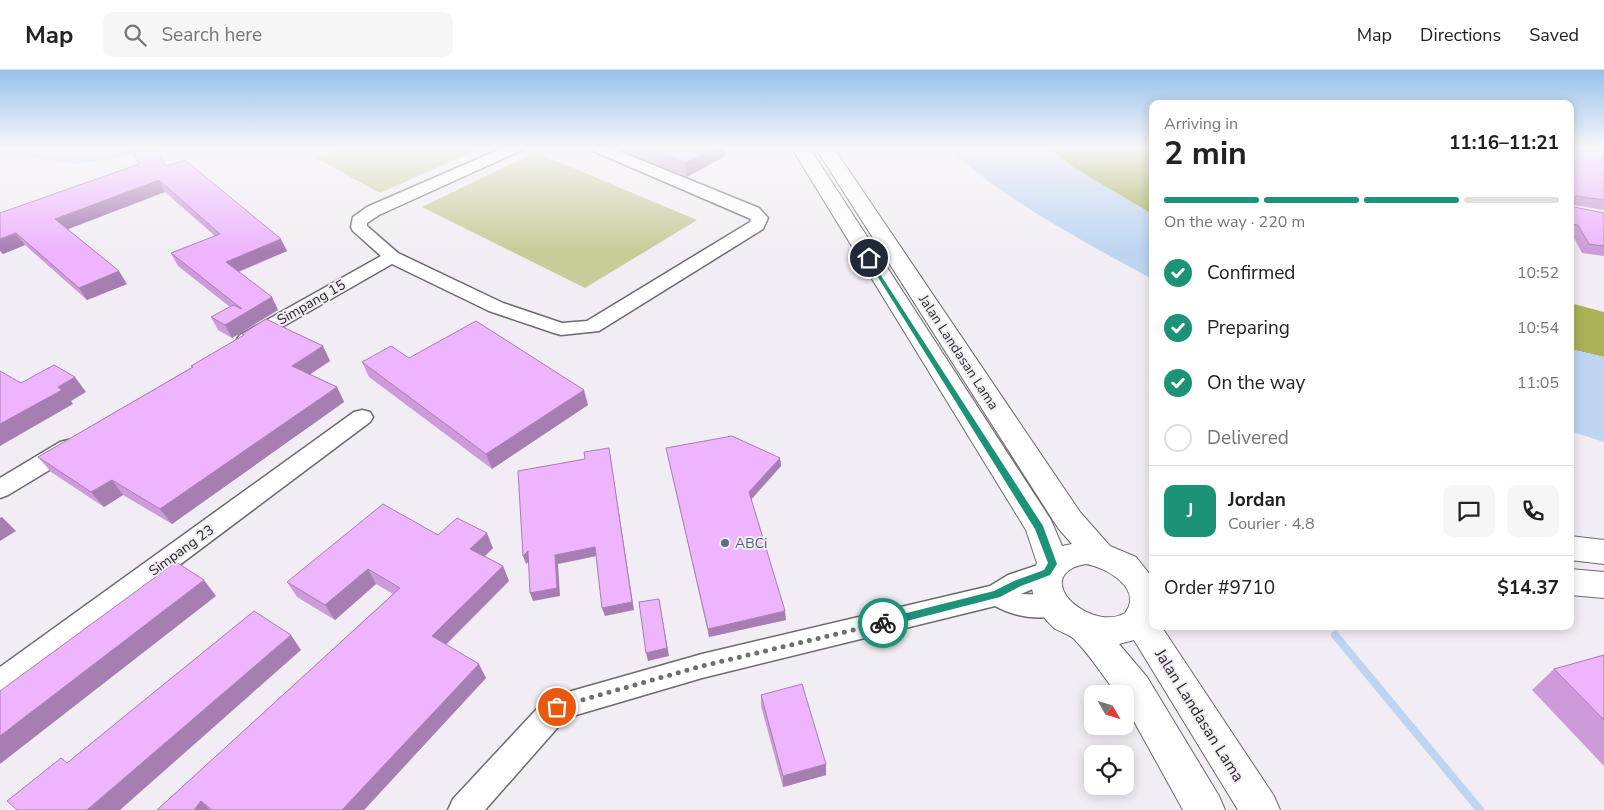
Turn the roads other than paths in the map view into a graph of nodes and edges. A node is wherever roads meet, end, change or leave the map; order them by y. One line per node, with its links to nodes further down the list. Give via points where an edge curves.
1 (440, 182): 5 (street, via 373,211 359,221 359,227)
2 (679, 182): 5 (street, via 753,212 760,218 757,226 592,327 561,330 496,307)
3 (822, 182): 13 (main road, Jalan Landasan Lama, via 1040,528)
4 (847, 182): 12 (main road, Jalan Landasan Lama, via 1069,520)
5 (392, 257): 6 (street, Simpang 15)
6 (228, 351)
7 (362, 417): 22 (street, Simpang 23)
8 (84, 438): 9 (street)
9 (0, 489)
10 (1574, 548): 11 (main road)
11 (1604, 552)
12 (1099, 554): 13 (main road, via 1073,553 1062,557); 14 (main road)
13 (1050, 568): 17 (street); 18 (main road, via 1045,583)
14 (1145, 577): 19 (main road)
15 (1574, 582): 16 (main road)
16 (1604, 585)
17 (997, 595): 18 (street, via 1016,605); 23 (street, via 702,666 557,707)
18 (1052, 606): 20 (main road, via 1061,616)
19 (1145, 613): 20 (main road, via 1129,628 1116,632)
20 (1086, 630): 24 (main road, via 1134,688)
21 (1155, 630): 25 (main road, Jalan Landasan Lama)
22 (0, 682)
23 (464, 810)
24 (1205, 810)
25 (1260, 810)

